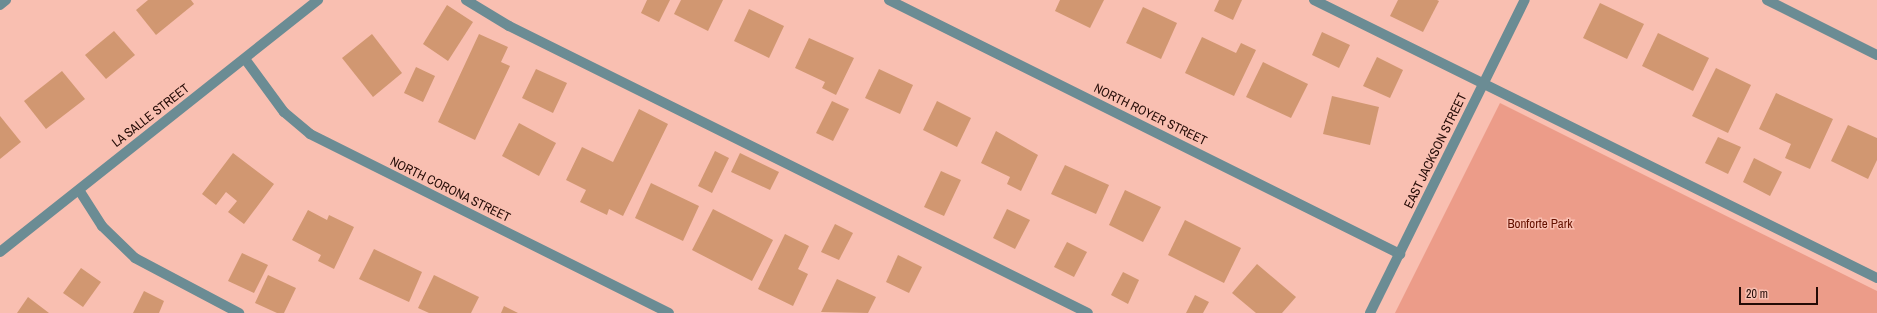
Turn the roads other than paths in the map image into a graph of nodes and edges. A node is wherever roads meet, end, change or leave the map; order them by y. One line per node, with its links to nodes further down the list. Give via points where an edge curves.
1 (6, 0): 8 (street)
2 (318, 0): 10 (street, LA SALLE STREET)
3 (466, 0): 18 (street, via 509,26)
4 (889, 0): 14 (street, NORTH ROYER STREET)
5 (1314, 0): 11 (street)
6 (1525, 0): 11 (street, EAST JACKSON STREET)
7 (1767, 0): 9 (street)
8 (0, 5)
9 (1877, 55)
10 (245, 59): 12 (street, LA SALLE STREET); 17 (street, NORTH CORONA STREET, via 284,112 310,134)
11 (1483, 84): 14 (street, EAST JACKSON STREET); 15 (street)
12 (79, 190): 13 (street, LA SALLE STREET); 16 (street, via 102,226 135,258)
13 (0, 252)
14 (1400, 254): 19 (street, EAST JACKSON STREET)
15 (1877, 278)
16 (240, 313)
17 (669, 313)
18 (1088, 313)
19 (1370, 313)

